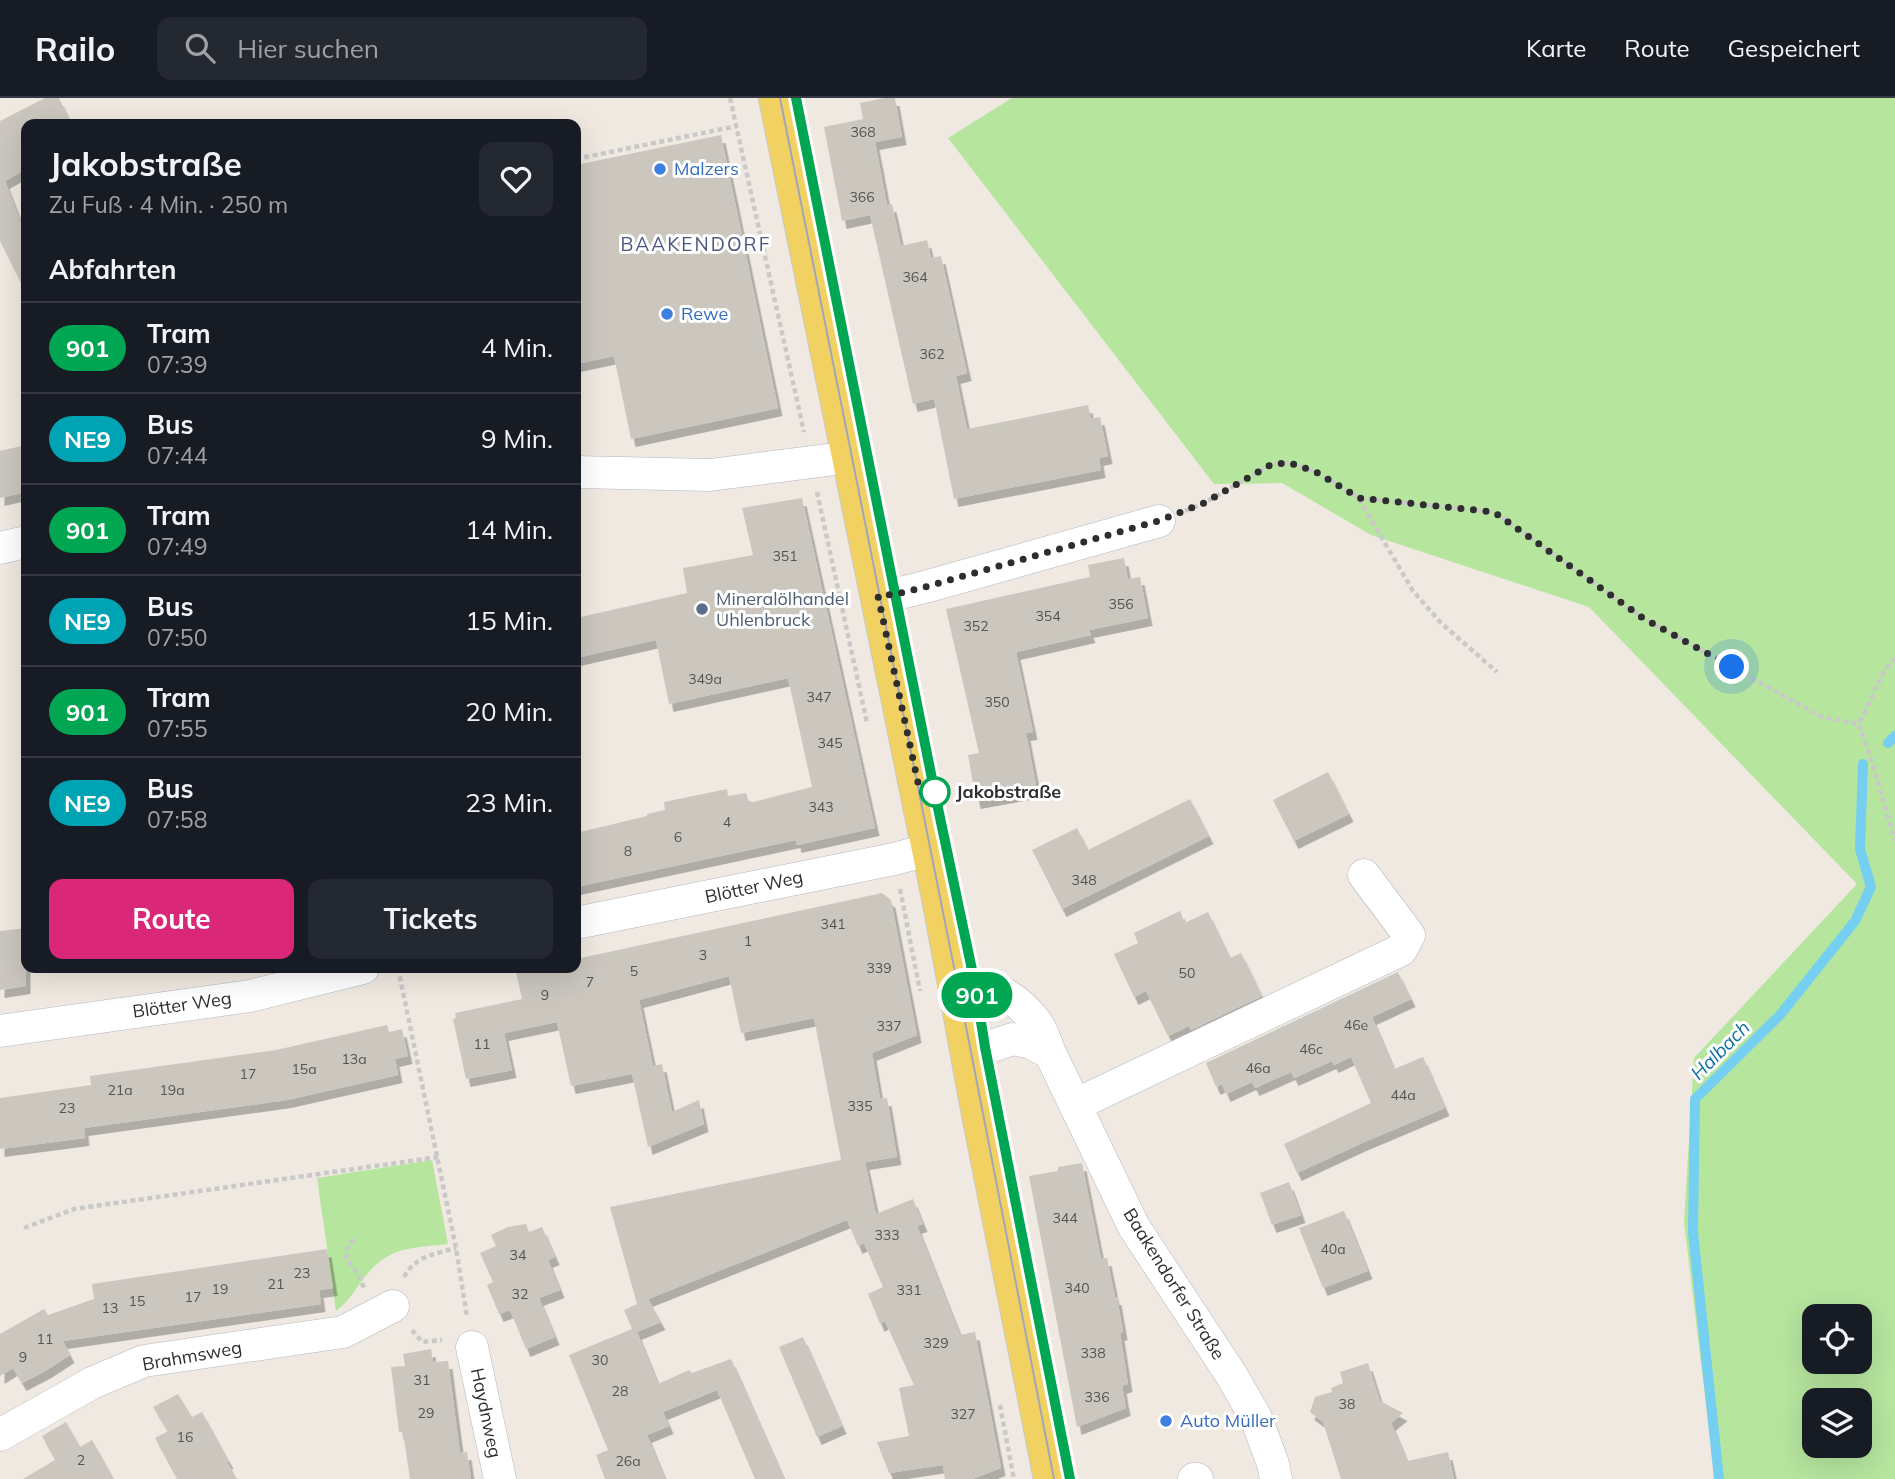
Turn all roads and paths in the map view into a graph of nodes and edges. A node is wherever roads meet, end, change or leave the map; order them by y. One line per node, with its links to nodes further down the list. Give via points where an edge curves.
1 (730, 98): 3 (path)
2 (778, 98): 5 (main road)
3 (737, 127): 4 (path); 6 (path)
4 (581, 158)
5 (851, 457): 6 (street); 12 (main road)
6 (811, 463): 7 (street, via 710,475); 16 (path)
7 (581, 472)
8 (1359, 498): 9 (path, via 1316,472 1290,463 1272,464 1204,503); 14 (path, via 1413,591 1441,623); 15 (path, via 1494,512 1643,618 1822,717)
9 (1158, 521): 12 (street)
10 (21, 543): 11 (street)
11 (0, 548)
12 (878, 596): 18 (main road)
13 (1895, 658): 15 (path)
14 (1497, 672)
15 (1859, 724): 17 (path)
16 (867, 726)
17 (1895, 841)
18 (932, 849): 19 (street, Blötter Weg); 24 (main road)
19 (894, 859): 21 (street, Blötter Weg); 25 (path)
20 (1364, 875): 29 (street, via 1409,934 1401,950)
21 (581, 922)
22 (343, 973): 26 (street, Blötter Weg, via 250,996)
23 (399, 973): 30 (path)
24 (957, 985): 27 (main road); 28 (street, Baakendorfer Straße, via 998,989 1037,1023)
25 (920, 994)
26 (0, 1031)
27 (970, 1053): 28 (street, via 1013,1039); 40 (main road)
28 (1050, 1053): 29 (street, Baakendorfer Straße)
29 (1075, 1105): 41 (street, Baakendorfer Straße, via 1135,1227 1256,1418)
30 (438, 1157): 31 (path, via 74,1209); 33 (path)
31 (23, 1228)
32 (354, 1239): 34 (path, via 346,1258)
33 (456, 1248): 34 (path, via 421,1257); 35 (path)
34 (384, 1310): 35 (path, via 422,1342); 37 (street, Brahmsweg, via 343,1332 144,1361 92,1383)
35 (471, 1342): 38 (street, Haydnweg)
36 (999, 1398): 39 (path)
37 (0, 1434)
38 (500, 1479)
39 (1014, 1479)
40 (1053, 1479)
41 (1276, 1479)

